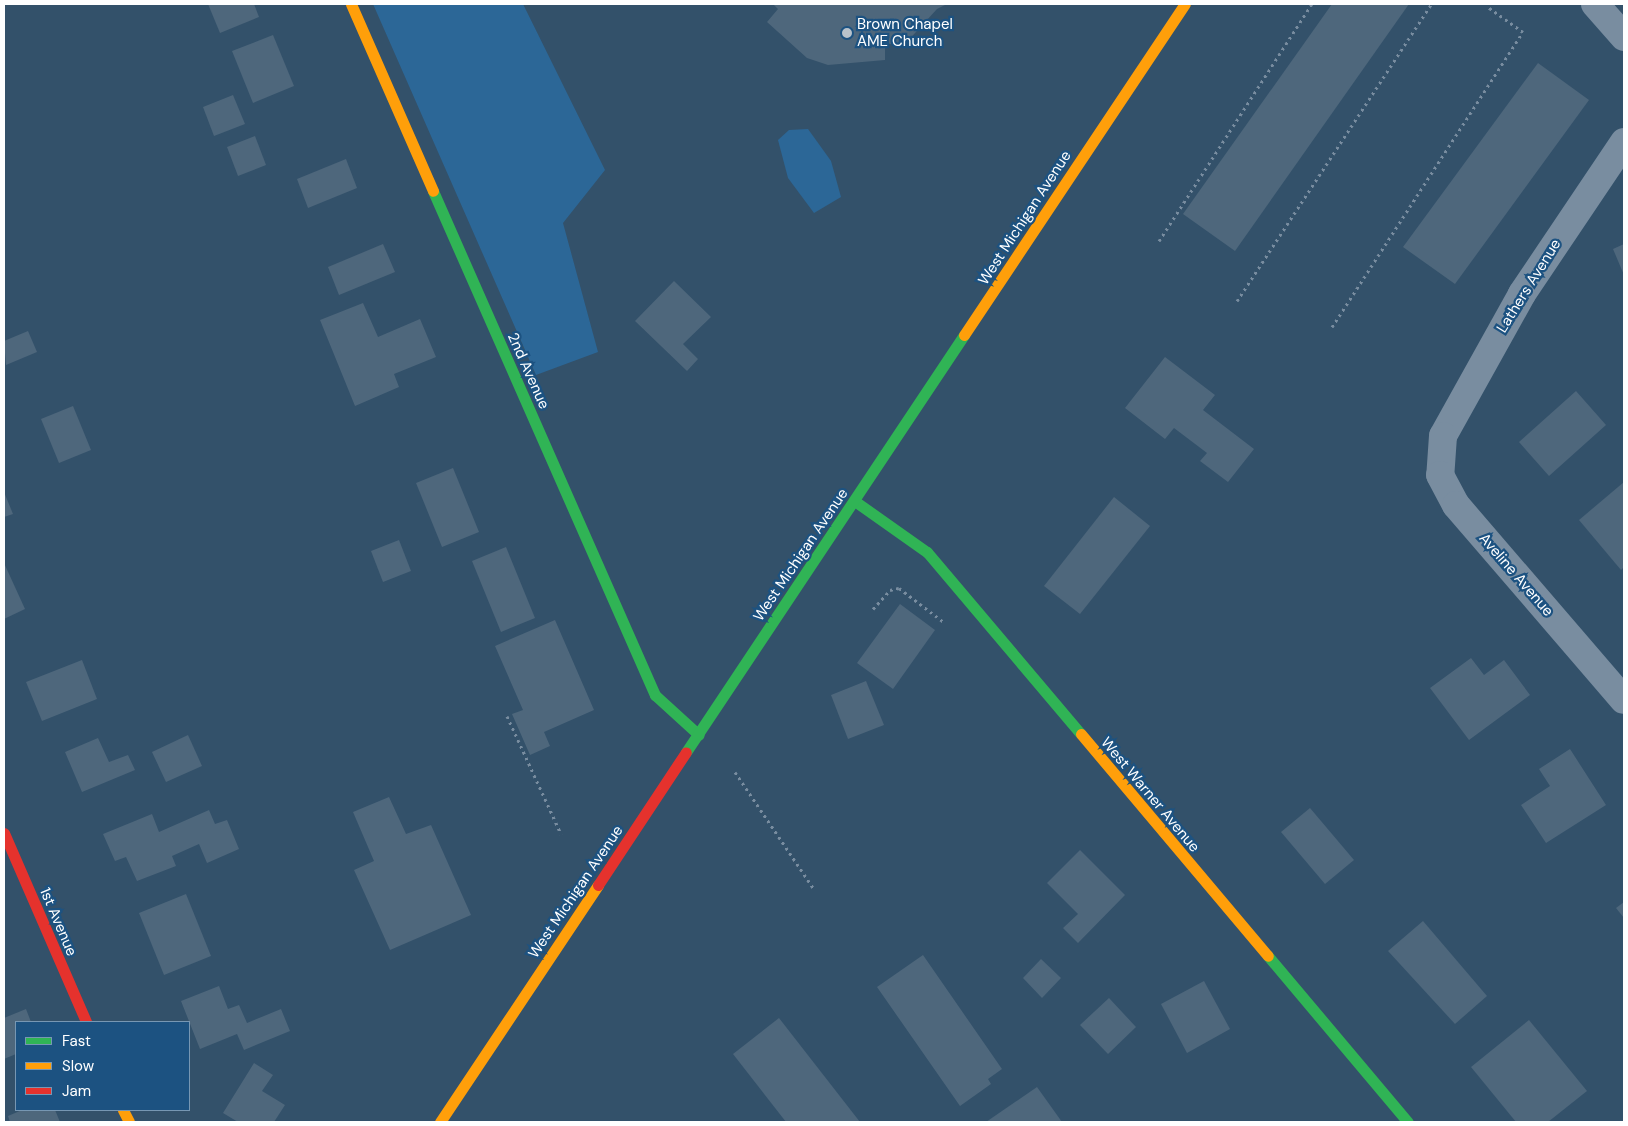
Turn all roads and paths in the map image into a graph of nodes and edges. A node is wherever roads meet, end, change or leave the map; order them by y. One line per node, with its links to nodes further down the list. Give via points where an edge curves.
1 (351, 4): 18 (street, 2nd Avenue, via 655,695)
2 (1185, 4): 13 (street, West Michigan Avenue)
3 (1312, 4): 9 (path)
4 (1431, 4): 10 (path)
5 (1596, 4): 7 (street)
6 (1488, 7): 11 (path, via 1523,32)
7 (1624, 37)
8 (1624, 142): 12 (street, Lathers Avenue, via 1522,294)
9 (1160, 241)
10 (1237, 302)
11 (1332, 327)
12 (1443, 436): 16 (street, Aveline Avenue, via 1440,475 1456,505)
13 (856, 502): 18 (street, West Michigan Avenue); 25 (street, West Warner Avenue, via 928,552)
14 (873, 609): 15 (path, via 890,590 900,588)
15 (952, 628)
16 (1624, 700)
17 (507, 716): 21 (path)
18 (699, 735): 24 (street, West Michigan Avenue)
19 (735, 772): 22 (path)
20 (4, 833): 23 (street, 1st Avenue)
21 (560, 834)
22 (814, 888)
23 (86, 1021)
24 (440, 1122)
25 (1408, 1122)

